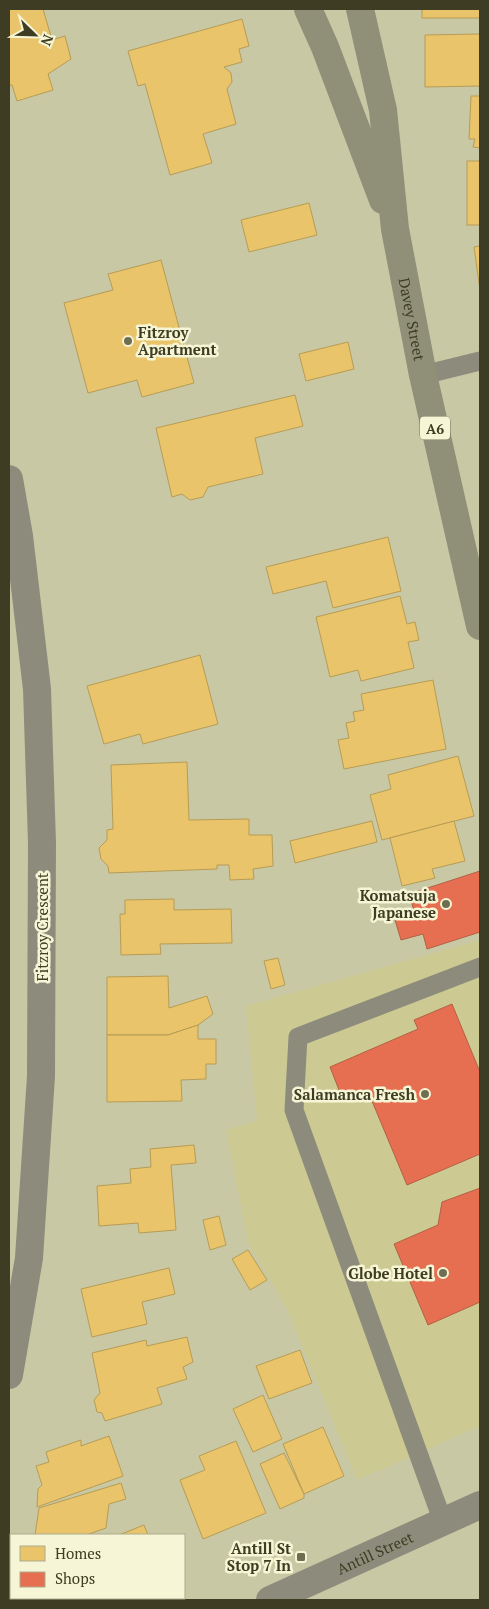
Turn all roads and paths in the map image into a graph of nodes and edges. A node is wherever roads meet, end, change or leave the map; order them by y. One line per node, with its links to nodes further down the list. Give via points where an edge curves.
1 (308, 9): 3 (highway, A6)
2 (360, 9): 3 (highway, Davey Street / A6, via 383,110)
3 (394, 229): 5 (highway, Davey Street / A6)
4 (480, 361): 5 (lane)
5 (423, 376): 7 (highway, Davey Street / A6)
6 (9, 479): 9 (street, Fitzroy Crescent, via 37,689 42,843 41,1076 29,1258)
7 (480, 626)
8 (480, 966): 11 (lane, via 298,1037 294,1110)
9 (9, 1376)
10 (480, 1505): 11 (street, Antill Street)
11 (443, 1522): 12 (street, Antill Street)
12 (270, 1600)

